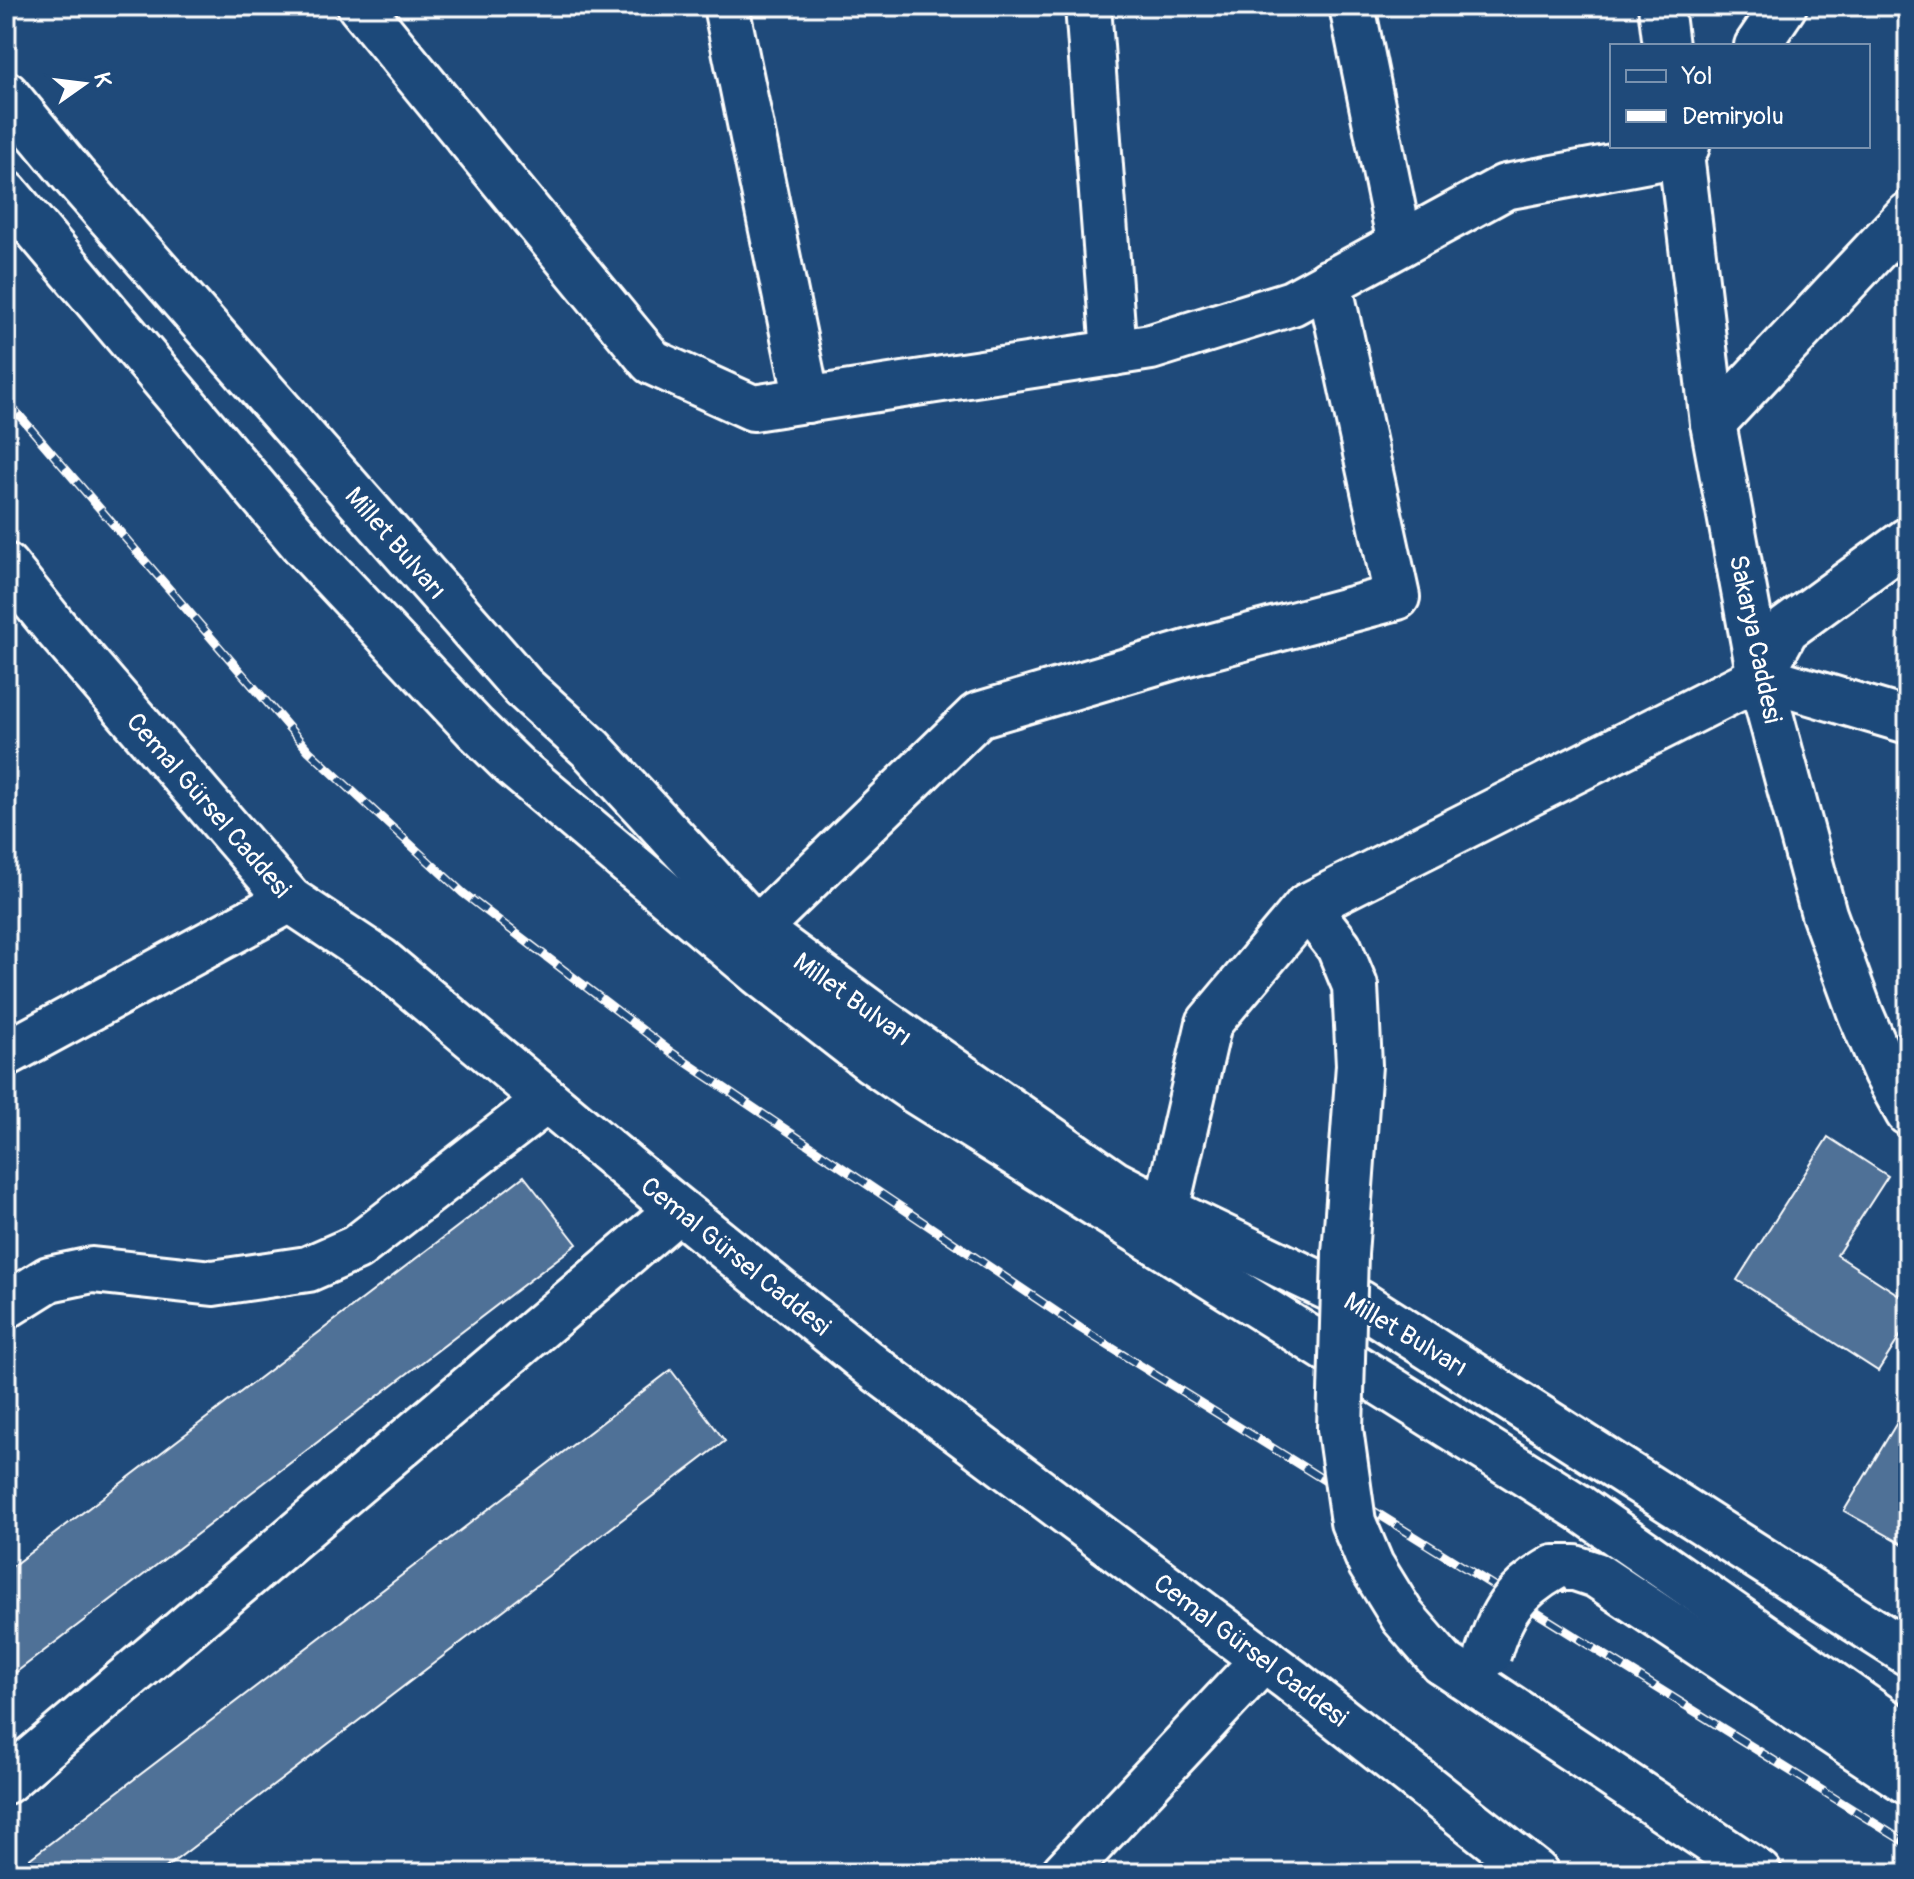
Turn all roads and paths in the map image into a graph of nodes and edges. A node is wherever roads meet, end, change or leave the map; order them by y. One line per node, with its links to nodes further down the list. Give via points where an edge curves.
1 (360, 6): 16 (street, via 652,362 753,408)
2 (726, 6): 16 (street)
3 (1088, 6): 15 (street)
4 (1352, 6): 13 (street)
5 (1661, 6): 7 (street)
6 (1784, 6): 8 (street)
7 (1666, 44)
8 (1758, 44)
9 (6, 94): 24 (street, Millet Bulvarı, via 523,687 590,748)
10 (1683, 149): 13 (street, via 1505,187); 17 (street, Sakarya Caddesi)
11 (6, 193): 34 (street, Millet Bulvarı, via 306,548 436,688 514,766 759,973 914,1090 1580,1508)
12 (1908, 215): 17 (street)
13 (1400, 244): 14 (street)
14 (1329, 282): 15 (street, via 1292,303 1151,347); 24 (street, via 1397,597 978,715)
15 (1114, 353): 16 (street)
16 (807, 400)
17 (1713, 423): 20 (street, Sakarya Caddesi)
18 (1908, 540): 20 (street, via 1786,629)
19 (6, 566): 22 (street, Cemal Gürsel Caddesi)
20 (1760, 677): 21 (street); 23 (street); 27 (street, Sakarya Caddesi, via 1824,914 1861,1015)
21 (1908, 721)
22 (290, 900): 25 (street); 26 (street, Cemal Gürsel Caddesi, via 380,960)
23 (1307, 906): 29 (street, via 1209,1023); 33 (street, bridge, via 1339,947 1355,986 1359,1065 1345,1254 1340,1429 1353,1522 1371,1565 1403,1617 1442,1662)
24 (757, 929): 29 (street, Millet Bulvarı, via 1114,1183)
25 (6, 1054)
26 (547, 1100): 28 (street, Cemal Gürsel Caddesi); 30 (street, via 356,1248 308,1269 213,1283 92,1270 49,1279)
27 (1908, 1113)
28 (678, 1210): 32 (street, Cemal Gürsel Caddesi, via 873,1367); 35 (street)
29 (1166, 1210): 31 (street, Millet Bulvarı, via 1360,1303)
30 (6, 1306)
31 (1908, 1653)
32 (1264, 1659): 37 (street); 38 (street, Cemal Gürsel Caddesi)
33 (1497, 1699): 36 (street, bridge, via 1488,1655 1497,1624 1533,1580 1554,1568 1575,1568 1596,1575); 39 (street)
34 (1908, 1737)
35 (6, 1781)
36 (1908, 1782)
37 (1064, 1873)
38 (1536, 1873)
39 (1759, 1873)

